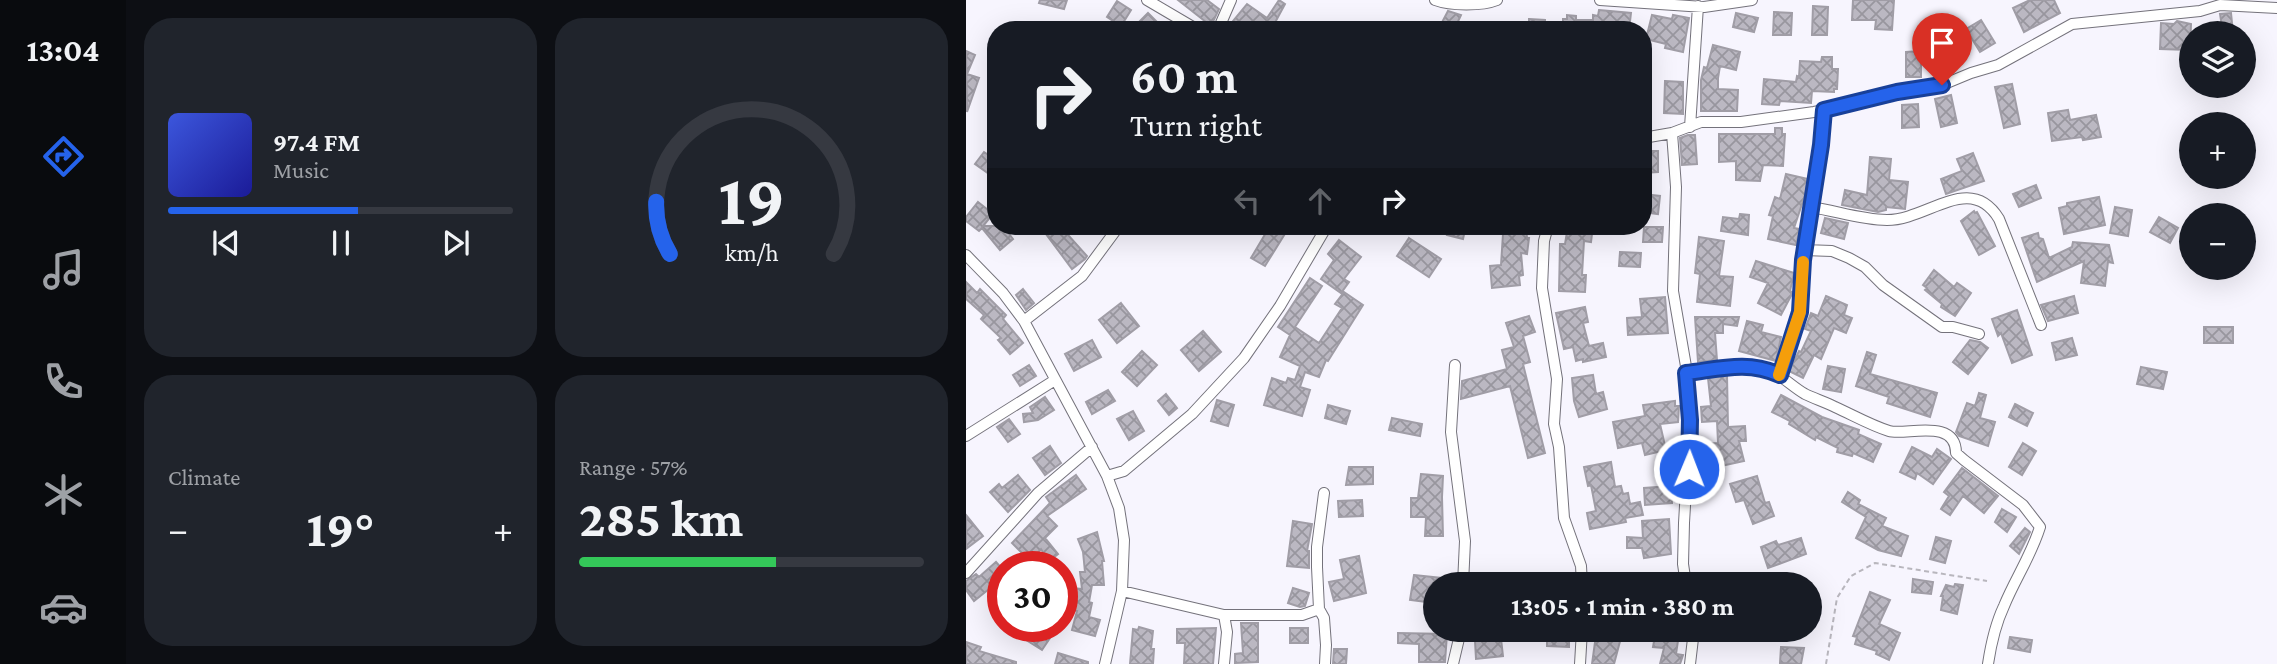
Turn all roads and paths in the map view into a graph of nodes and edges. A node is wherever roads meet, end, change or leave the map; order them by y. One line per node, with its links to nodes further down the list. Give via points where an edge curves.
1 (1147, 0): 9 (street)
2 (1231, 0): 10 (street)
3 (1435, 0): 4 (street)
4 (1497, 0)
5 (1600, 0): 7 (street)
6 (1752, 0): 7 (street)
7 (1698, 6): 12 (street)
8 (2277, 8): 11 (street, via 2220,5 2072,24 1998,65 1942,85)
9 (1183, 21)
10 (1222, 21)
11 (1824, 110): 12 (street); 15 (street)
12 (1689, 127): 13 (street)
13 (1672, 133): 14 (street); 25 (street, via 1676,187 1673,291)
14 (1652, 136)
15 (1811, 207): 19 (street); 22 (street, via 1887,220 1910,218 1966,197 1983,201 1999,219)
16 (1112, 235): 21 (street, via 1082,276)
17 (1322, 235): 30 (street, via 1244,358 1192,414 1124,471)
18 (1546, 235): 33 (street, via 1542,288 1557,379 1554,424 1564,518)
19 (1804, 250): 23 (street, via 1832,251 1849,258 1942,327); 26 (street, via 1800,312)
20 (966, 255): 21 (street)
21 (1024, 321): 27 (street)
22 (2041, 325)
23 (1979, 334)
24 (1455, 365): 32 (street, via 1451,432 1465,541)
25 (1686, 373): 26 (street, via 1749,365); 34 (street, via 1690,420)
26 (1780, 375): 50 (street, via 1806,395 1892,432 1930,429 1943,434 1956,453 2023,505 2040,527 2033,551 2004,605)
27 (1055, 380): 28 (street); 29 (street)
28 (966, 436)
29 (1092, 447): 30 (street); 35 (street, via 1038,493)
30 (1107, 477): 37 (street, via 1119,508 1124,540)
31 (1324, 492): 38 (street, via 1317,547)
32 (1464, 572)
33 (1581, 572)
34 (1685, 572)
35 (966, 573)
36 (1987, 581): 49 (path, via 1875,563 1851,576 1837,598)
37 (1122, 591): 39 (street); 43 (street)
38 (1319, 609): 39 (street, via 1302,615); 45 (street, via 1324,618)
39 (1224, 615): 44 (street)
40 (1458, 642): 46 (street)
41 (1581, 642): 47 (street)
42 (1693, 642): 48 (street)
43 (1105, 664)
44 (1224, 664)
45 (1325, 664)
46 (1453, 664)
47 (1580, 664)
48 (1690, 664)
49 (1826, 664)
50 (1988, 664)

